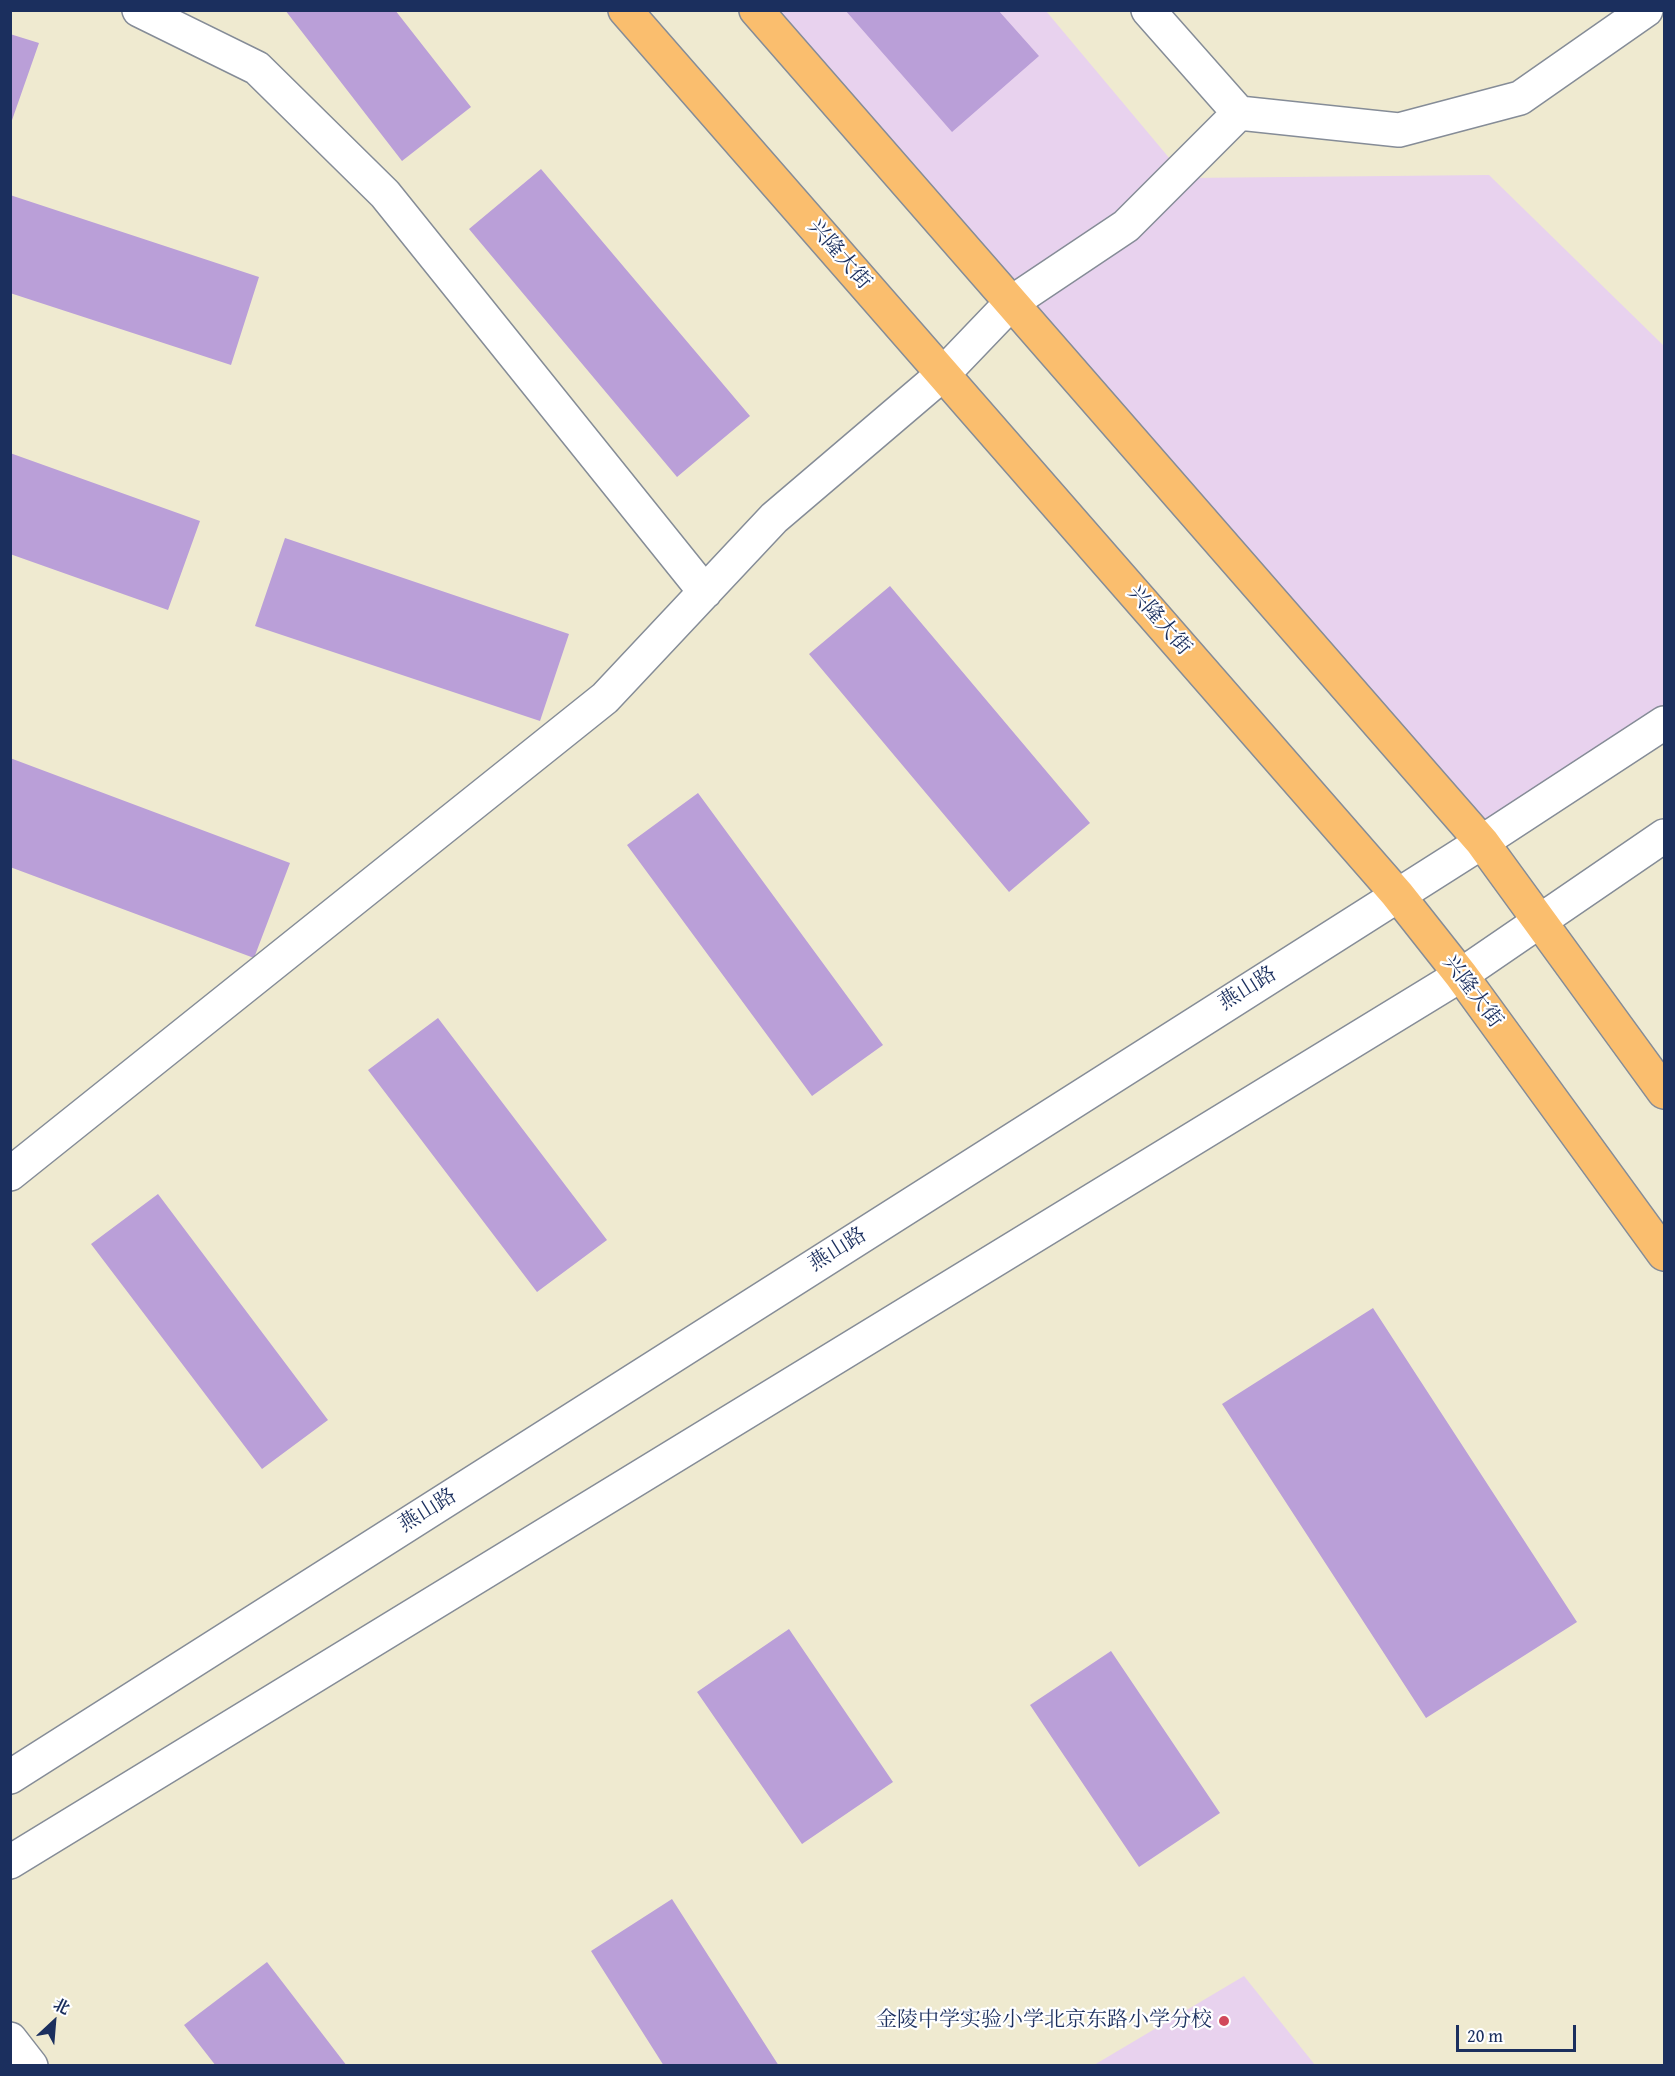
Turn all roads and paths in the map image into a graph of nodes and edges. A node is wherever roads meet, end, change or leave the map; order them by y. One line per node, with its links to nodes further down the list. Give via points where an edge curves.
1 (140, 10): 9 (street, via 257,68 385,194)
2 (625, 10): 8 (main road, 兴隆大街)
3 (756, 10): 7 (main road)
4 (1148, 10): 6 (street)
5 (1646, 10): 6 (street, via 1520,98 1400,130)
6 (1239, 113): 7 (street, via 1126,226)
7 (1011, 303): 8 (street); 12 (main road)
8 (943, 374): 9 (street, via 774,518); 13 (main road, 兴隆大街)
9 (705, 592): 17 (street, via 605,698)
10 (1665, 723): 12 (street, 燕山路)
11 (1665, 836): 14 (street)
12 (1482, 842): 13 (street, 燕山路); 14 (main road)
13 (1397, 894): 15 (main road, 兴隆大街); 19 (street, 燕山路)
14 (1539, 922): 15 (street); 16 (main road)
15 (1461, 975): 18 (main road, 兴隆大街); 20 (street)
16 (1665, 1092)
17 (10, 1174)
18 (1665, 1254)
19 (10, 1777)
20 (10, 1862)
21 (10, 2039): 22 (street)
22 (31, 2066)

